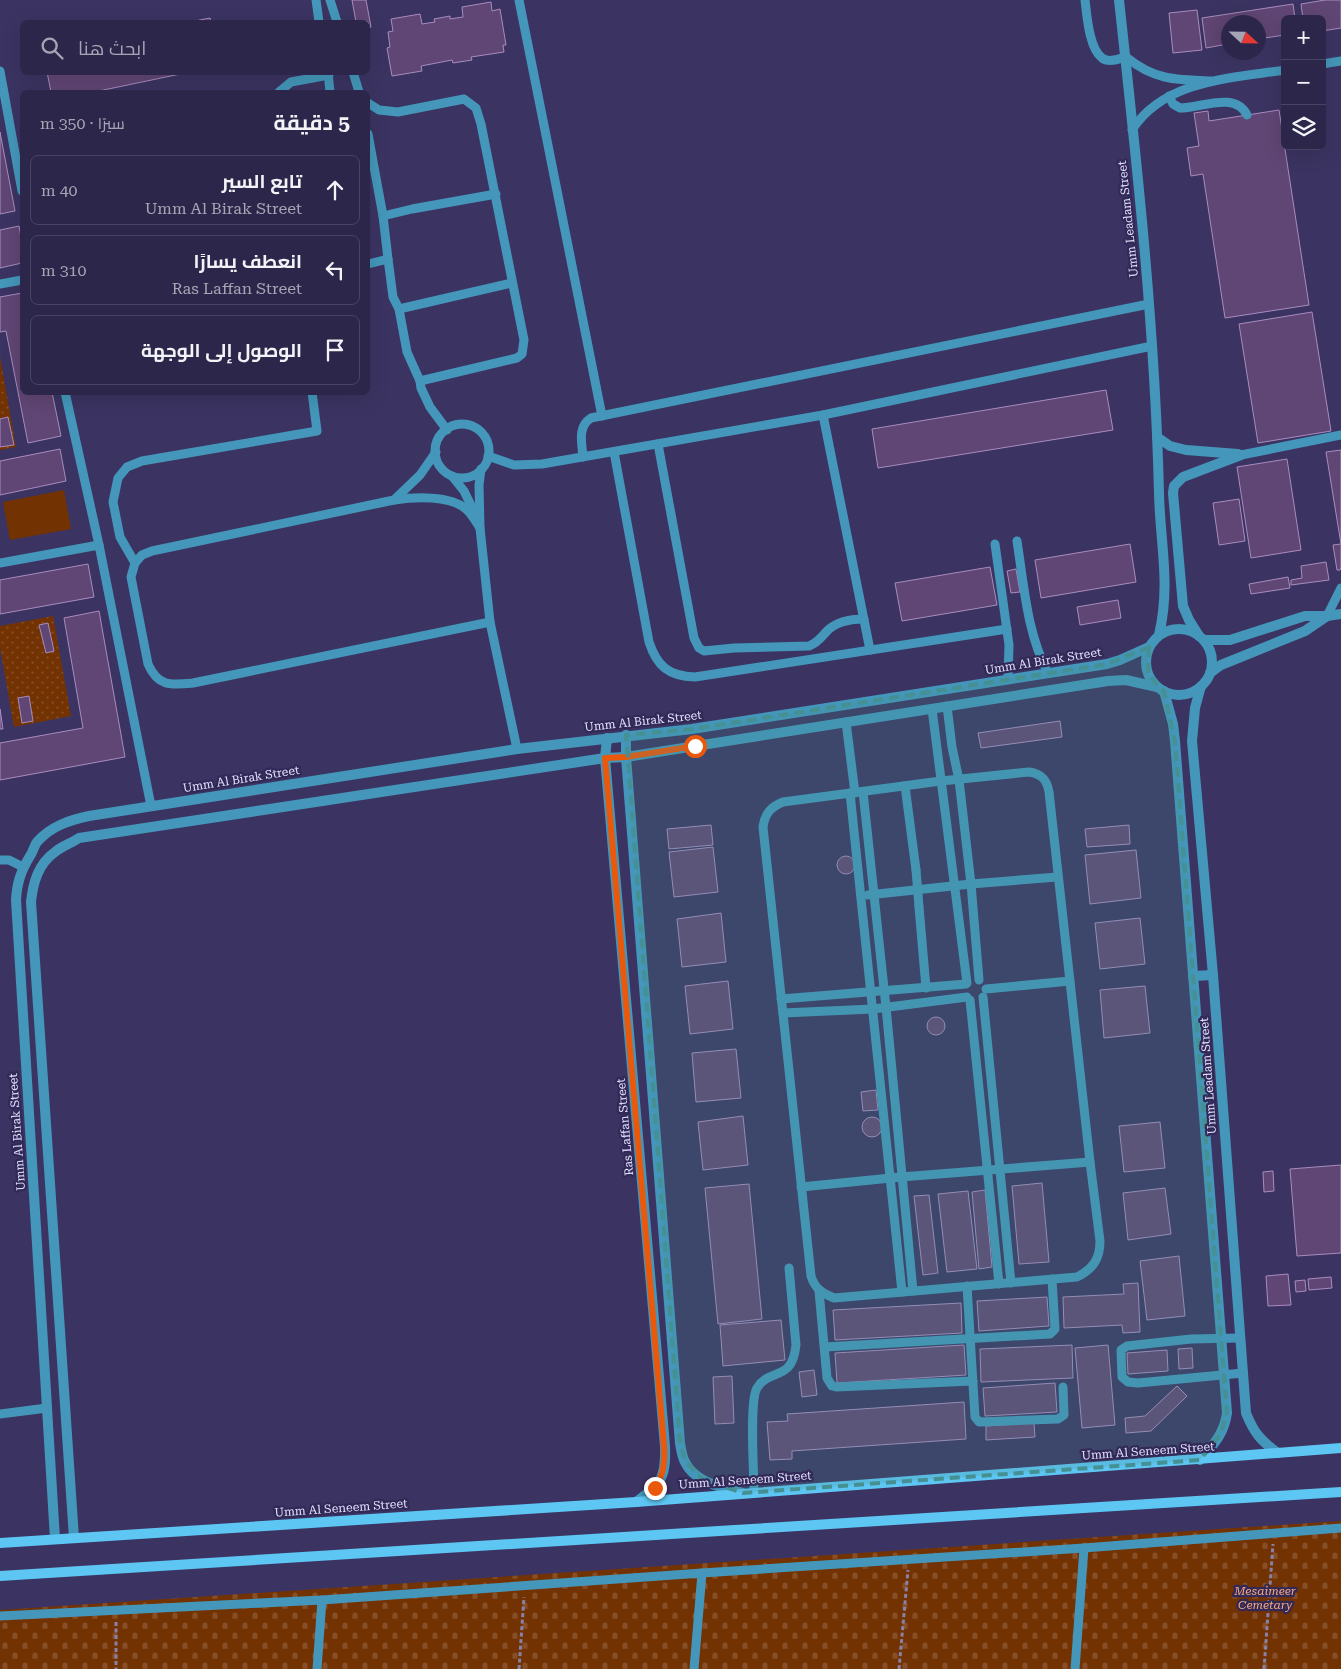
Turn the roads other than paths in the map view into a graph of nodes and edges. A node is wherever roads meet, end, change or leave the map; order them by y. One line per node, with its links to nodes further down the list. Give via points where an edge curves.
1 (316, 0): 6 (lane)
2 (330, 0): 7 (lane)
3 (519, 0): 40 (lane)
4 (1084, 0): 8 (lane, via 1093,47 1102,58)
5 (1119, 0): 8 (street, Umm Leadam Street)
6 (319, 20)
7 (336, 20)
8 (1126, 57): 16 (lane, via 1150,74); 23 (street, Umm Leadam Street)
9 (1341, 61): 10 (lane)
10 (1326, 63)
11 (0, 71): 25 (lane)
12 (1281, 71): 16 (lane)
13 (324, 75): 17 (lane, via 292,82)
14 (328, 75): 18 (lane)
15 (354, 75): 19 (lane)
16 (1211, 82): 20 (lane)
17 (282, 90)
18 (330, 90)
19 (358, 90)
20 (1169, 96): 22 (lane, via 1180,108 1233,102); 23 (lane, via 1148,110)
21 (370, 104): 26 (lane, via 379,110 398,112 464,99 471,103 481,124)
22 (1247, 115)
23 (1132, 130): 33 (street, Umm Leadam Street)
24 (370, 145): 27 (lane)
25 (20, 180)
26 (496, 194): 27 (lane); 31 (lane)
27 (383, 216): 28 (lane)
28 (388, 259): 29 (lane); 34 (lane, via 393,297)
29 (370, 264)
30 (20, 280): 32 (lane)
31 (512, 283): 34 (lane); 36 (lane, via 524,340 522,354 508,361)
32 (0, 284)
33 (1149, 304): 35 (street, Umm Leadam Street); 40 (lane)
34 (399, 309): 36 (lane, via 408,352)
35 (1152, 346): 39 (lane); 43 (street, Umm Leadam Street)
36 (420, 380): 41 (lane, via 430,407)
37 (66, 395): 56 (lane)
38 (312, 395): 58 (lane, via 317,431 142,461 127,467 118,478 113,502 120,537)
39 (823, 415): 44 (lane); 62 (lane)
40 (602, 416): 49 (lane, via 591,418 583,427)
41 (447, 430): 45 (lane, via 440,436); 48 (lane, via 462,424 480,430 487,441)
42 (1341, 435): 47 (lane)
43 (1157, 437): 47 (street, via 1170,446 1186,450); 65 (street, Umm Leadam Street, via 1165,565)
44 (658, 444): 46 (lane); 62 (lane, via 698,648 704,651 809,646 842,621)
45 (436, 452): 51 (lane, via 439,464); 52 (lane, via 420,475)
46 (614, 452): 49 (lane); 68 (lane, via 649,642 654,655 669,671 695,676)
47 (1241, 455): 66 (street, via 1183,477 1174,486 1183,606)
48 (488, 456): 49 (lane, via 514,466); 50 (lane)
49 (583, 457)
50 (481, 469): 51 (lane, via 468,477); 53 (lane)
51 (452, 476): 53 (lane, via 464,492)
52 (394, 500): 53 (lane, via 420,497 460,505 468,510); 58 (lane, via 152,551)
53 (480, 528): 63 (lane)
54 (1017, 541): 69 (lane, via 1032,632)
55 (995, 544): 64 (lane)
56 (99, 545): 57 (lane); 88 (lane)
57 (0, 563)
58 (135, 563): 63 (lane, via 132,577 148,664 160,682 173,685)
59 (1341, 588): 61 (lane)
60 (1341, 614): 61 (street)
61 (1327, 616): 66 (street, via 1305,616 1230,640); 70 (street, via 1304,630 1221,665)
62 (864, 619): 68 (lane)
63 (490, 622): 81 (lane)
64 (1007, 629): 68 (lane); 71 (lane)
65 (1159, 635): 66 (street, via 1184,629); 67 (street)
66 (1202, 638): 70 (street, via 1211,653)
67 (1149, 647): 69 (street, Umm Al Birak Street, via 1107,664); 73 (street, via 1148,675)
68 (870, 650)
69 (1048, 673): 71 (street, Umm Al Birak Street)
70 (1210, 673): 72 (street)
71 (1008, 679): 77 (street, Umm Al Birak Street)
72 (1201, 686): 73 (street, via 1183,695 1173,695); 96 (street, Umm Leadam Street, via 1192,741)
73 (1160, 689): 74 (street, via 1126,680 1108,681); 97 (street, Umm Leadam Street, via 1173,724 1175,741)
74 (947, 706): 75 (street); 84 (lane)
75 (932, 709): 76 (street); 85 (lane)
76 (846, 722): 80 (street); 87 (lane)
77 (692, 729): 78 (street, Umm Al Birak Street); 80 (street, via 691,738)
78 (626, 735): 79 (street, Umm Al Birak Street); 82 (street)
79 (607, 738): 81 (street, Umm Al Birak Street); 83 (street, Ras Laffan Street)
80 (695, 746): 82 (street)
81 (517, 749): 88 (street, Umm Al Birak Street)
82 (626, 757): 83 (street); 139 (street, via 680,1443 684,1461 695,1475)
83 (605, 758): 140 (street, Ras Laffan Street, via 665,1454 663,1473 655,1488); 142 (street, via 79,838 55,851 45,861 32,886 31,902)
84 (959, 780): 85 (lane); 91 (lane, via 1029,772 1044,778 1048,784); 92 (lane)
85 (941, 781): 86 (lane); 93 (lane)
86 (905, 786): 87 (lane); 101 (lane, bridge)
87 (856, 793): 94 (lane); 95 (lane); 105 (lane, via 783,802 775,805 765,818 763,826)
88 (151, 806): 90 (street, Umm Al Birak Street, via 67,821 37,843)
89 (0, 860): 90 (lane, via 9,860)
90 (22, 867): 132 (street, Umm Al Birak Street, via 16,889 16,914)
91 (1057, 877): 92 (lane); 99 (lane)
92 (971, 884): 93 (lane); 98 (lane)
93 (955, 886): 94 (lane); 100 (lane)
94 (874, 894): 95 (lane); 102 (lane)
95 (861, 896): 103 (lane)
96 (1213, 975): 97 (street); 125 (street, Umm Leadam Street)
97 (1193, 976): 126 (street, Umm Leadam Street)
98 (979, 980): 100 (lane, via 972,979); 104 (lane, via 984,984)
99 (1070, 981): 104 (lane); 110 (lane)
100 (966, 983): 101 (lane); 106 (lane, via 964,991)
101 (926, 988): 102 (lane)
102 (885, 991): 103 (lane); 107 (lane)
103 (871, 992): 105 (lane); 108 (lane)
104 (984, 993): 106 (lane, via 977,1001); 111 (lane)
105 (781, 999): 109 (lane)
106 (968, 999): 107 (lane); 112 (lane)
107 (886, 1007): 108 (lane); 113 (lane)
108 (873, 1008): 109 (lane); 114 (lane)
109 (783, 1014): 115 (lane)
110 (1090, 1162): 111 (lane); 117 (lane, via 1100,1252 1096,1263 1087,1272 1077,1277)
111 (1001, 1169): 112 (lane); 118 (lane)
112 (988, 1171): 113 (lane); 119 (lane)
113 (901, 1177): 114 (lane); 121 (lane)
114 (889, 1178): 115 (lane); 123 (lane)
115 (801, 1187): 122 (lane, via 811,1276)
116 (789, 1268): 137 (lane, via 795,1354 786,1370 761,1382 753,1396)
117 (1052, 1279): 118 (lane); 124 (lane, via 1055,1326 1052,1333)
118 (1011, 1283): 119 (lane)
119 (999, 1284): 120 (lane)
120 (967, 1286): 121 (lane); 124 (lane)
121 (913, 1291): 123 (lane)
122 (820, 1292): 123 (lane, via 834,1298); 127 (lane)
123 (902, 1292)
124 (970, 1338): 127 (lane); 130 (lane)
125 (1240, 1338): 126 (lane); 128 (street, Umm Leadam Street)
126 (1222, 1339): 129 (street, Umm Leadam Street); 129 (lane, via 1127,1346 1121,1350 1120,1358 1122,1377 1128,1382)
127 (825, 1347): 130 (lane, via 827,1378 836,1387)
128 (1243, 1373): 129 (lane); 135 (street, Umm Leadam Street, via 1250,1425 1262,1441)
129 (1224, 1375): 136 (street, Umm Leadam Street, via 1225,1426)
130 (973, 1381): 131 (lane, via 974,1417 980,1422 1058,1419 1064,1411)
131 (1062, 1387)
132 (47, 1408): 133 (lane); 143 (street, Umm Al Birak Street)
133 (0, 1414)
134 (1341, 1448): 135 (main road, Umm Al Seneem Street)
135 (1278, 1453): 136 (main road, Umm Al Seneem Street)
136 (1200, 1460): 137 (main road, Umm Al Seneem Street)
137 (754, 1492): 139 (main road, Umm Al Seneem Street)
138 (1341, 1492): 147 (main road)
139 (742, 1493): 140 (main road, Umm Al Seneem Street)
140 (636, 1502): 142 (main road, Umm Al Seneem Street)
141 (1341, 1528): 145 (lane)
142 (74, 1538): 143 (main road, Umm Al Seneem Street)
143 (55, 1539): 144 (main road, Umm Al Seneem Street)
144 (0, 1543)
145 (1084, 1548): 146 (lane); 152 (lane)
146 (702, 1573): 148 (lane); 151 (lane)
147 (0, 1576)
148 (322, 1600): 149 (lane); 150 (lane)
149 (0, 1616)
150 (316, 1669)
151 (694, 1669)
152 (1076, 1669)

